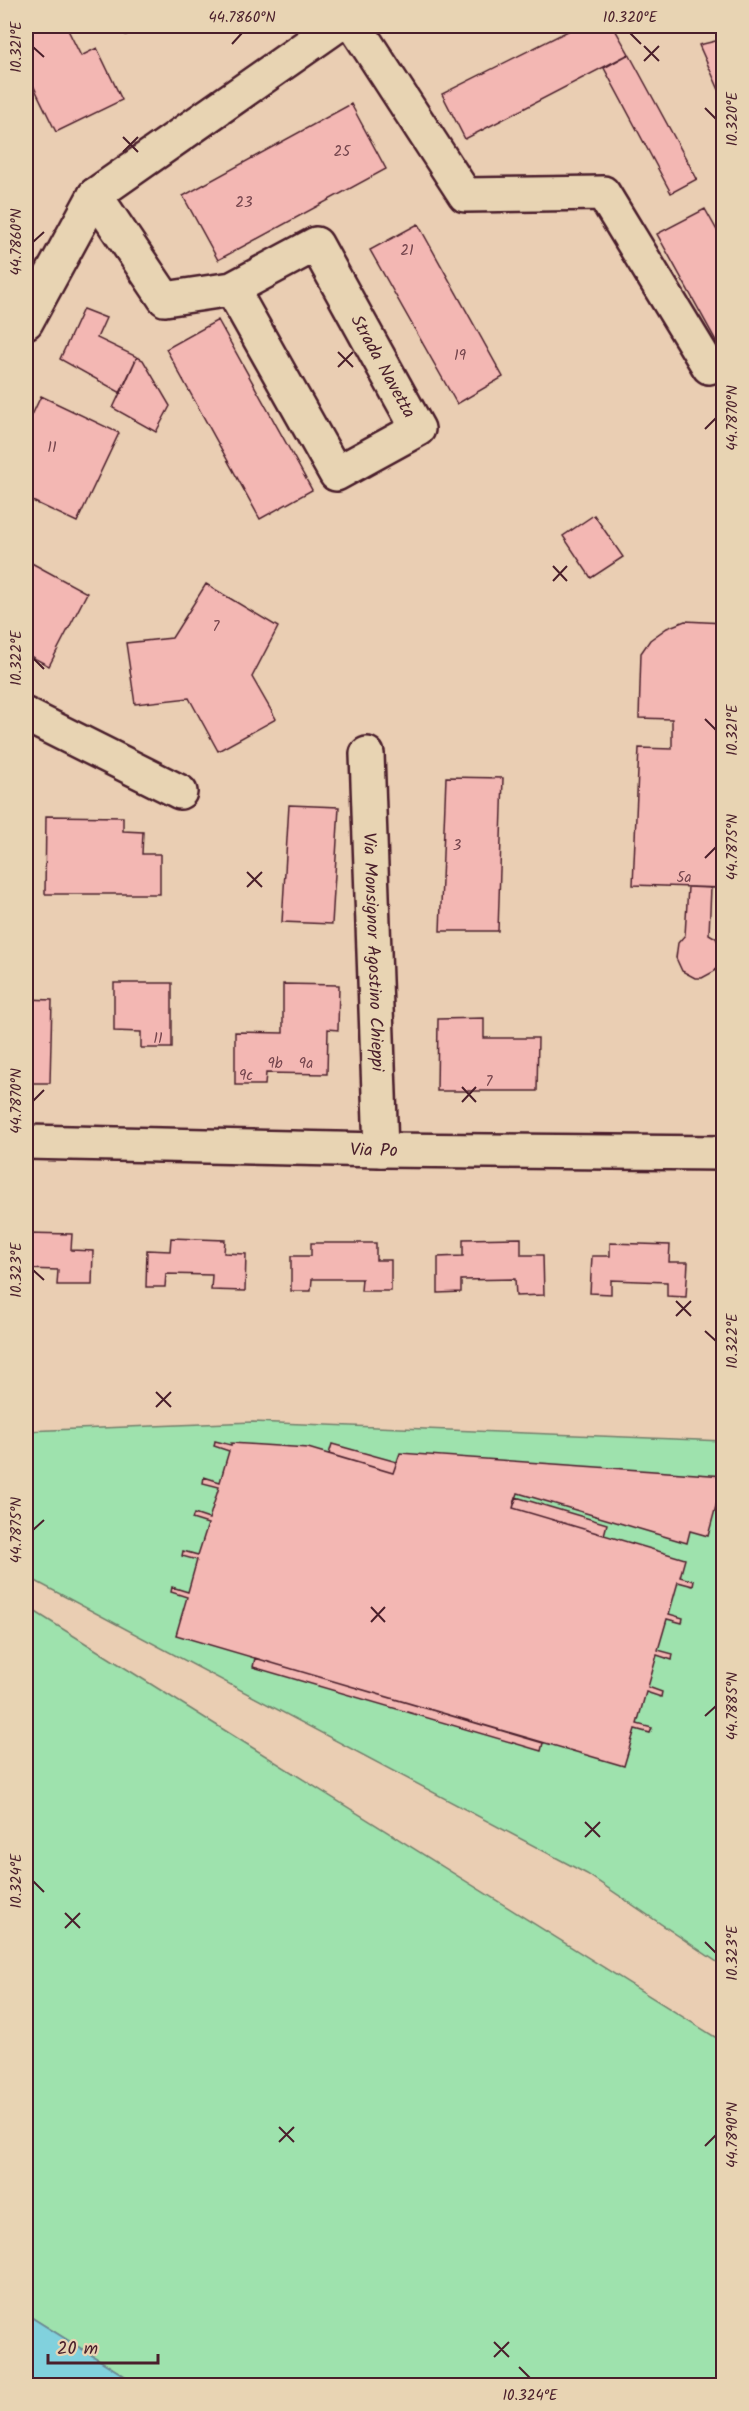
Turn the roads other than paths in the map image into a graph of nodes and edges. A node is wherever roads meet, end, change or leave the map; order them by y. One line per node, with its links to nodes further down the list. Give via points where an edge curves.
1 (336, 26): 3 (street)
2 (355, 26): 6 (street, via 465,195 603,193)
3 (95, 195): 4 (street, Strada Navetta, via 165,299); 5 (street)
4 (232, 289): 4 (street, Strada Navetta, via 336,474 418,429 316,244)
5 (26, 322)
6 (709, 367)
7 (26, 715): 9 (street)
8 (367, 753): 11 (street, Via Monsignor Agostino Chieppi)
9 (180, 792)
10 (26, 1142): 11 (street, Via Po)
11 (381, 1150): 12 (street, Via Po)
12 (723, 1153)

